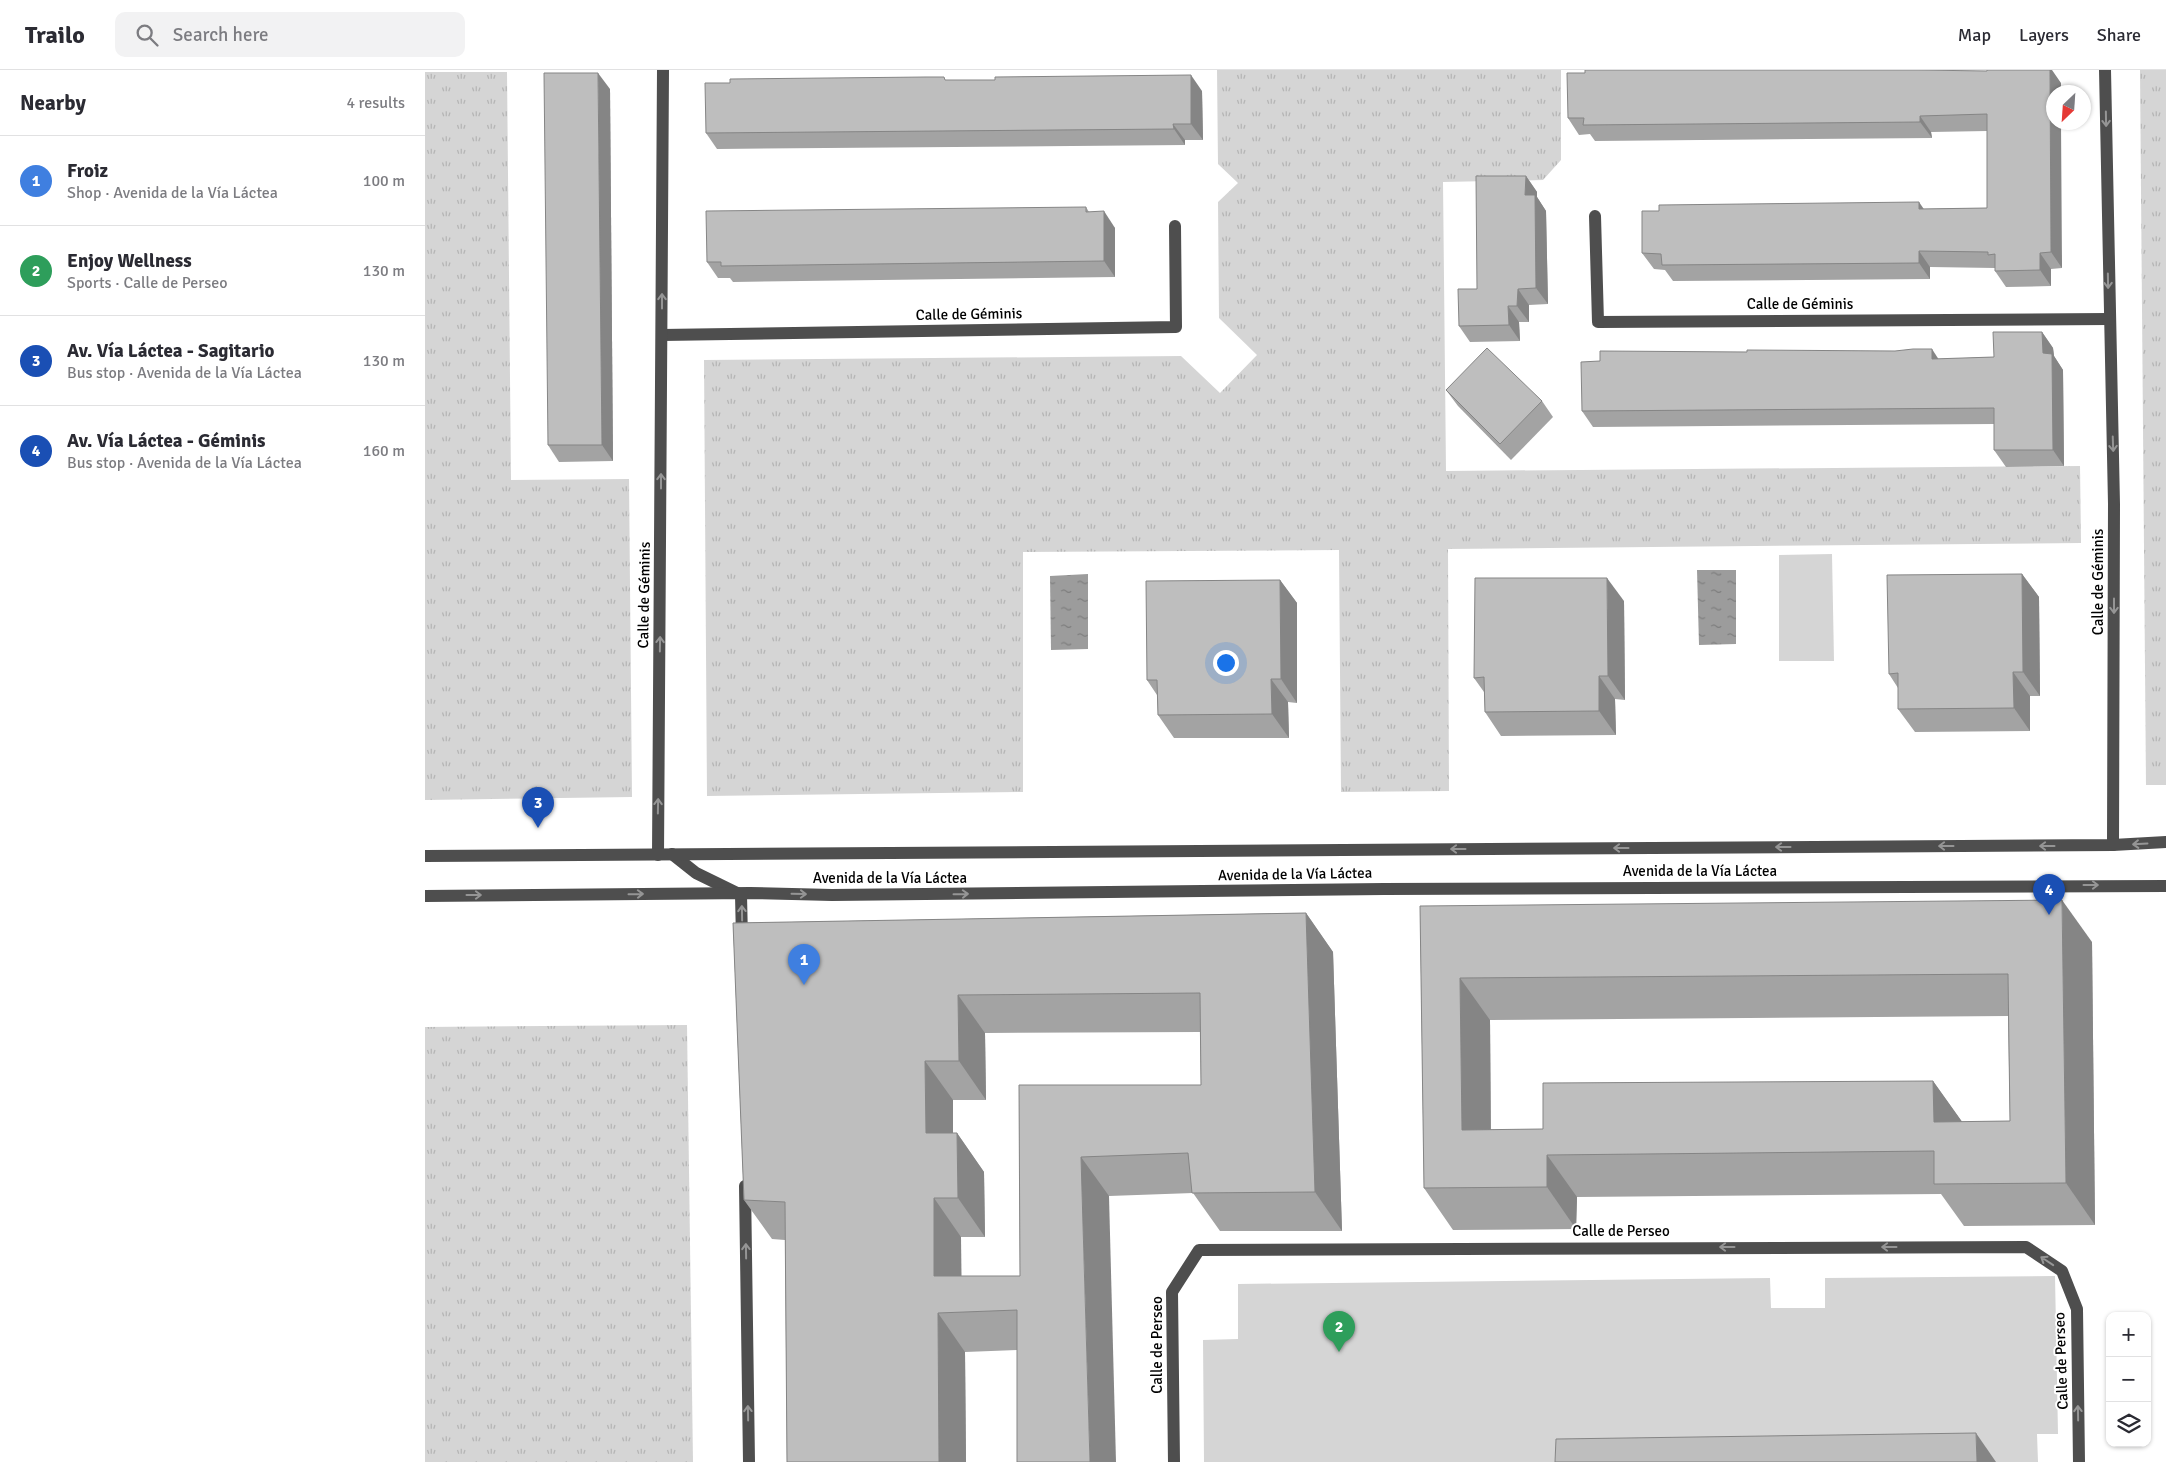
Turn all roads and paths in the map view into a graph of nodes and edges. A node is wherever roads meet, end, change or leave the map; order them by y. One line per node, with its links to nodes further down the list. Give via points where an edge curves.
1 (663, 70): 6 (street, Calle de Géminis, one-way to 1)
2 (2105, 70): 5 (street, Calle de Géminis, one-way to 5)
3 (1595, 216): 5 (street, Calle de Géminis, via 1598,322)
4 (1175, 226): 6 (street, Calle de Géminis, via 1177,327)
5 (2109, 319): 8 (street, Calle de Géminis, one-way to 8, via 2114,504)
6 (662, 335): 10 (street, Calle de Géminis, one-way to 6)
7 (2166, 842): 8 (street, Avenida de la Vía Láctea, one-way to 8)
8 (2113, 845): 9 (street, Avenida de la Vía Láctea, one-way to 9)
9 (672, 854): 10 (street, Avenida de la Vía Láctea); 13 (street, via 696,874)
10 (658, 855): 11 (street, Avenida de la Vía Láctea)
11 (425, 856)
12 (2166, 886): 13 (street, Avenida de la Vía Láctea, one-way to 12)
13 (741, 894): 14 (street, Avenida de la Vía Láctea, one-way to 13); 15 (street, one-way to 13)
14 (425, 896)
15 (742, 955)
16 (745, 1174): 17 (street, one-way to 16)
17 (749, 1462)
18 (1174, 1462): 19 (street, Calle de Perseo, one-way to 18, via 2077,1309 2062,1271 2026,1247 1199,1250 1172,1292)
19 (2079, 1462)

